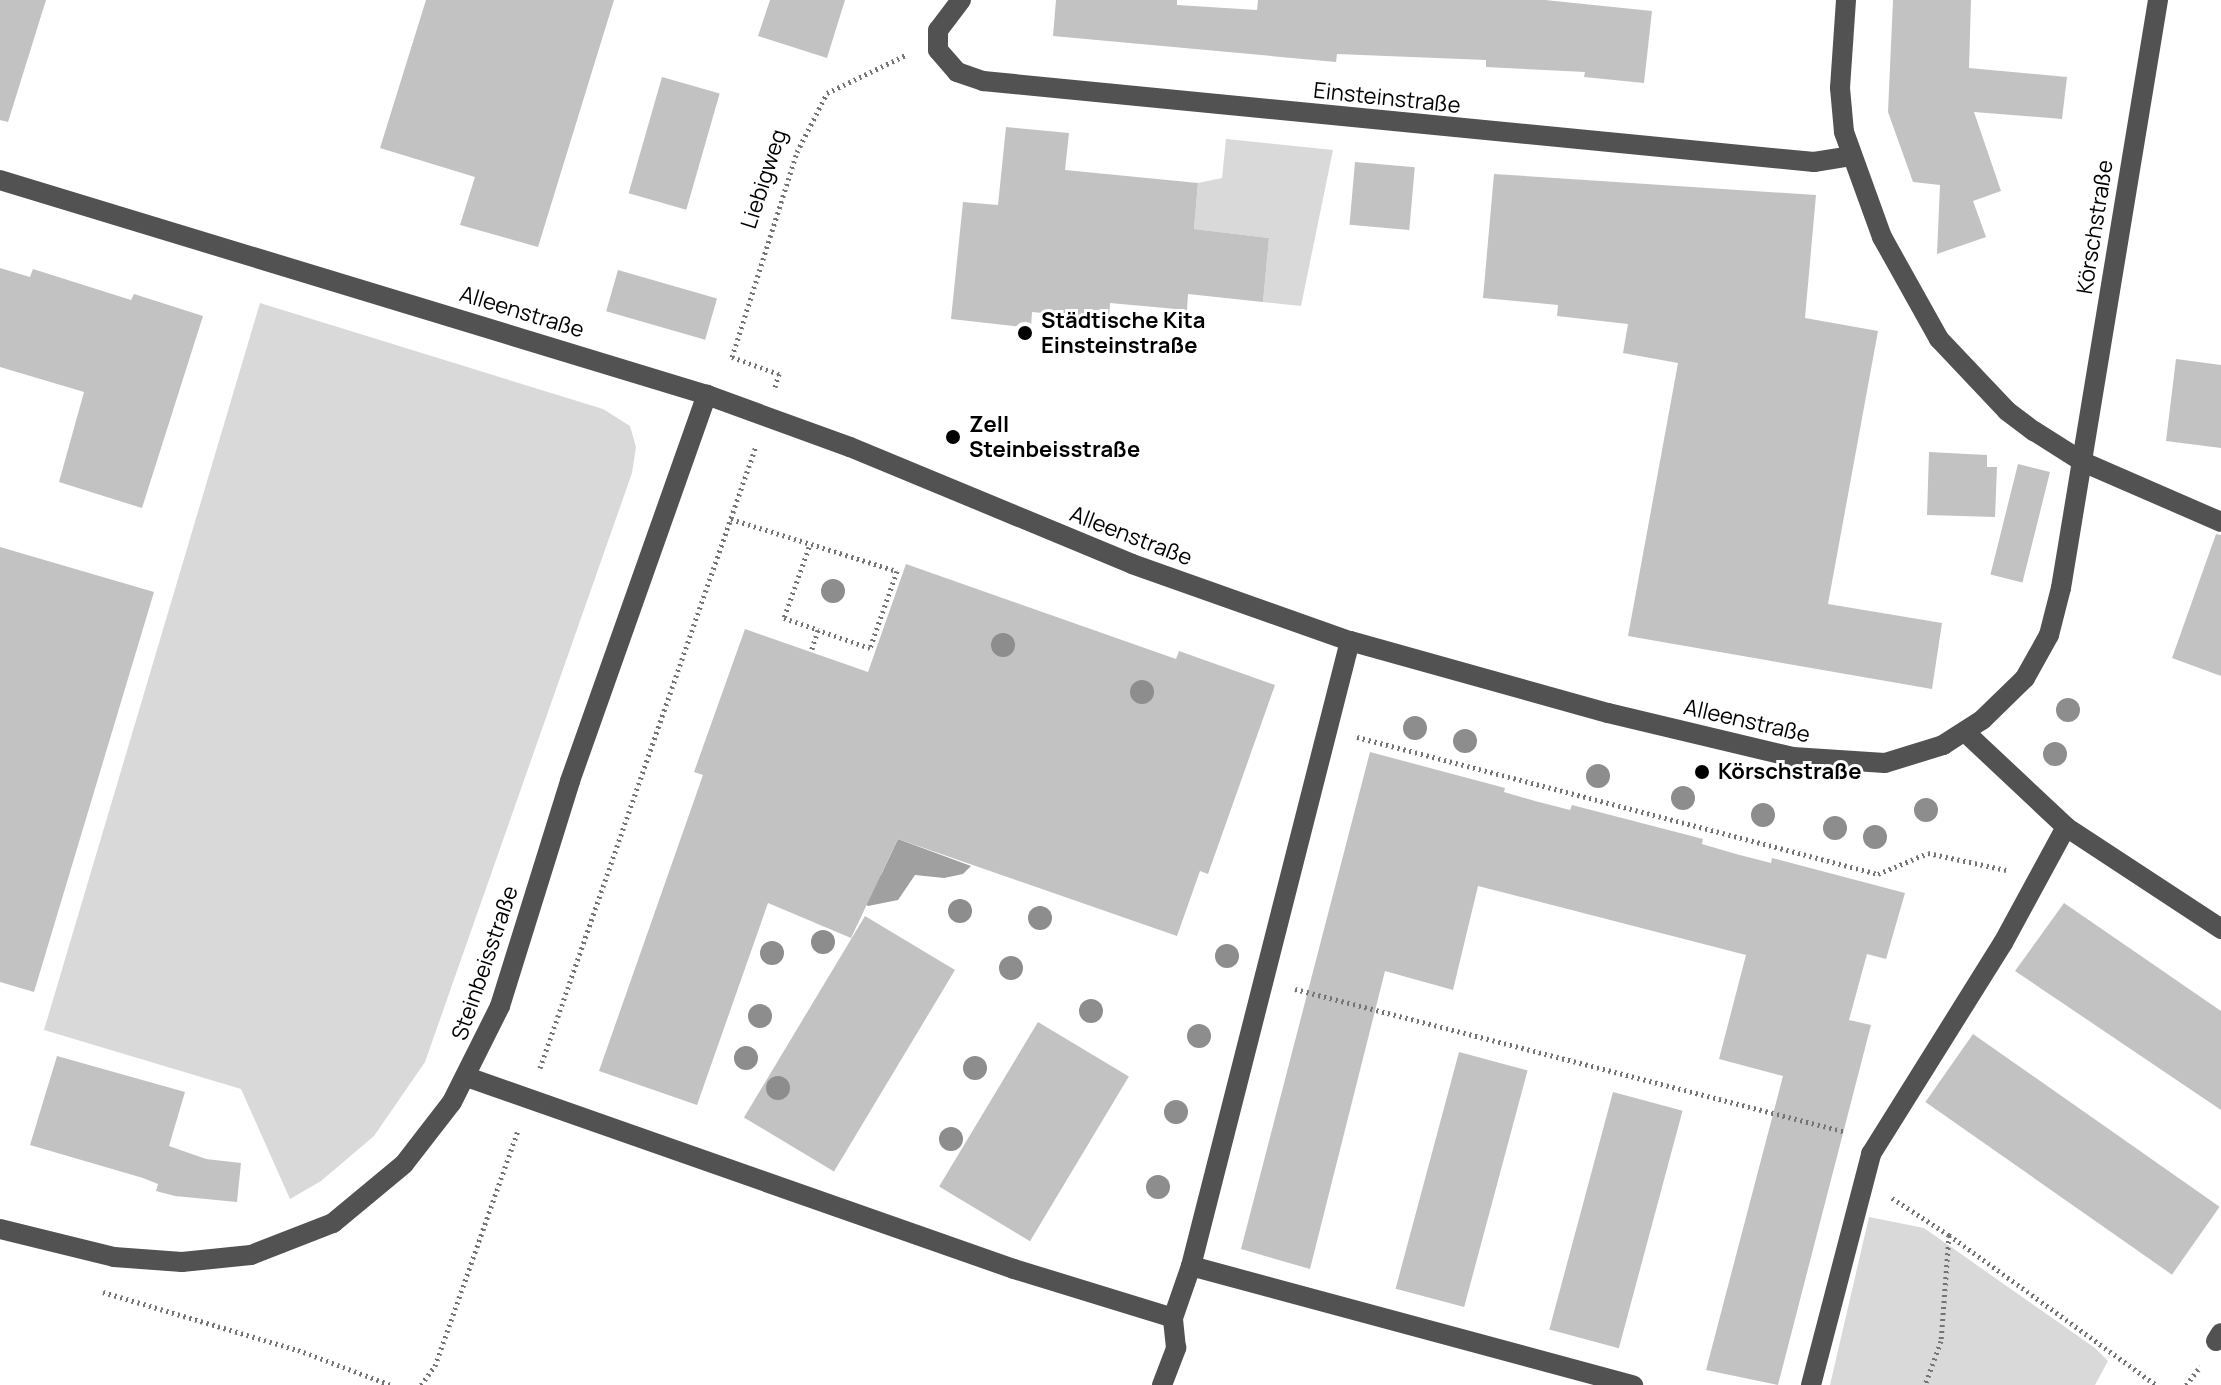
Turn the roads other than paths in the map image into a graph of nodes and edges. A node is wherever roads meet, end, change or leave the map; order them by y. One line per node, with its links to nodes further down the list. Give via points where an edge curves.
1 (961, 0): 4 (street, Einsteinstraße, via 942,23 936,42 950,67 983,81 1814,162)
2 (1846, 0): 4 (street, via 1840,99)
3 (2158, 0): 7 (street, Körschstraße)
4 (1851, 156): 7 (street, via 1882,237 1939,339 2007,411)
5 (0, 180): 6 (street, Alleenstraße)
6 (707, 395): 9 (street, Alleenstraße, via 1132,564); 13 (street, Steinbeisstraße, via 570,781 505,994)
7 (2083, 462): 8 (street); 10 (street, Alleenstraße, via 2061,588 2043,650 2012,693)
8 (2221, 522)
9 (1350, 641): 10 (street, Alleenstraße, via 1608,713 1812,760 1895,761); 15 (street)
10 (1965, 732): 11 (street)
11 (2066, 827): 12 (street); 19 (street, via 1877,1143)
12 (2221, 929)
13 (467, 1077): 14 (street, Steinbeisstraße, via 437,1124 383,1186 333,1223 283,1245 217,1260 145,1260 84,1252); 16 (street, via 1014,1269)
14 (0, 1229)
15 (1191, 1266): 16 (street); 18 (street)
16 (1173, 1318): 17 (street, via 1176,1348)
17 (1162, 1385)
18 (1633, 1385)
19 (1811, 1385)

